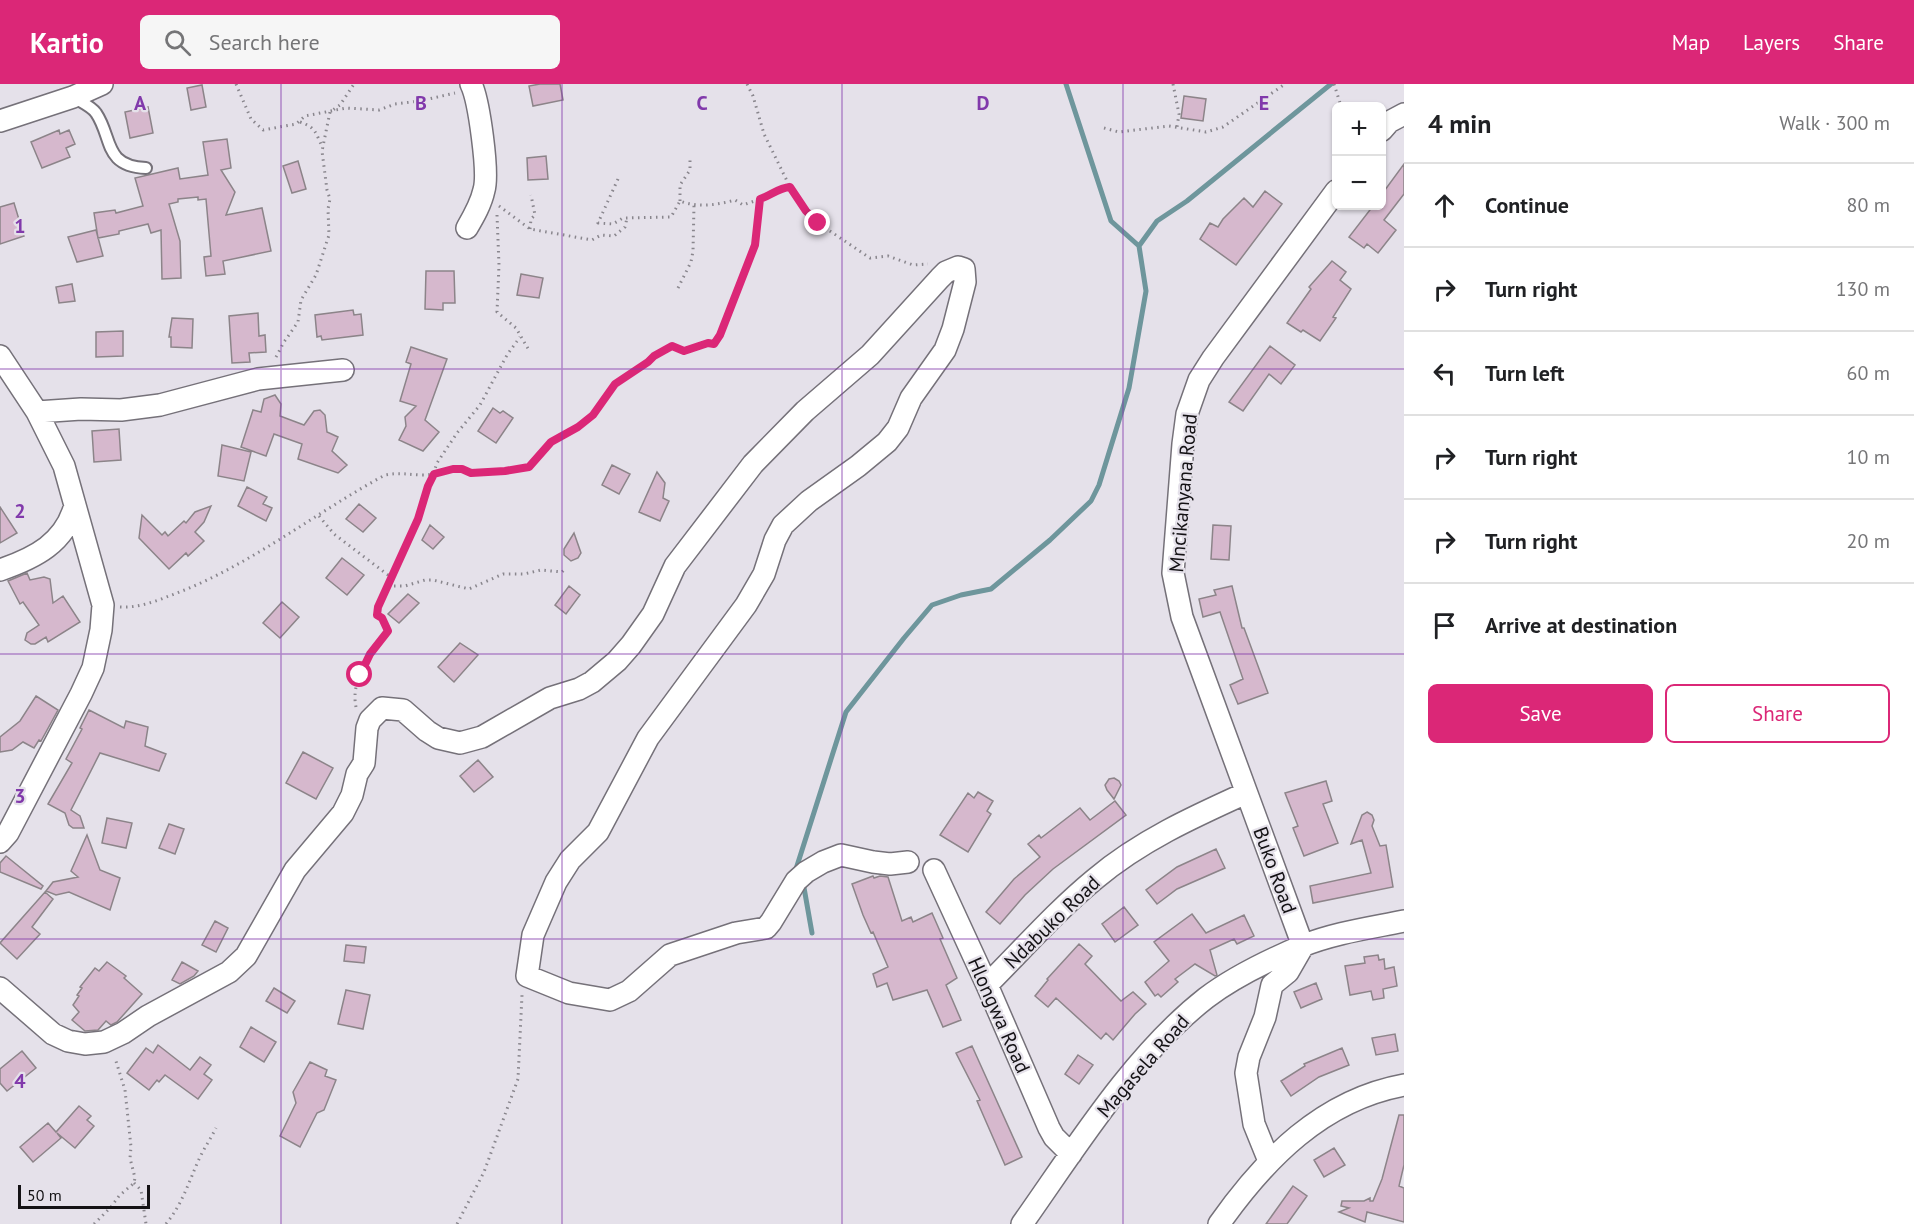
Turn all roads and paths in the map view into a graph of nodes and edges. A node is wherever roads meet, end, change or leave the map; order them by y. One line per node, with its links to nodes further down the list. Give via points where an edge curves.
1 (102, 84): 9 (street)
2 (236, 84): 14 (path, via 251,119 263,130)
3 (354, 84): 11 (path, via 340,105)
4 (747, 84): 22 (path, via 764,134)
5 (1173, 84): 16 (path, via 1179,114)
6 (1285, 84): 16 (path, via 1223,127 1206,132)
7 (1335, 86): 10 (path)
8 (473, 87): 11 (path, via 379,110 346,108); 29 (street, via 485,188)
9 (73, 97): 13 (street); 20 (lane, via 93,109 118,159)
10 (1340, 102)
11 (330, 112): 14 (path, via 305,116); 18 (path)
12 (1404, 114): 15 (street)
13 (0, 121)
14 (300, 122): 18 (path, via 311,125)
15 (1386, 125)
16 (1177, 127): 17 (path, via 1119,132)
17 (1104, 129)
18 (323, 148): 37 (path, via 330,199 329,235 316,275 302,300 298,322 275,361)
19 (690, 160): 26 (path, via 690,170 680,185)
20 (146, 168)
21 (618, 180): 28 (path, via 598,223 613,224)
22 (790, 187): 25 (path); 31 (path, via 818,223 870,258 888,256 913,265 940,264)
23 (531, 195): 30 (path, via 535,214)
24 (1332, 196): 48 (street, Mncikanyana Road, via 1213,358 1198,381 1187,414 1174,562 1176,594)
25 (760, 199): 27 (path, via 743,205 735,200); 39 (path, via 755,245 714,344 684,351 672,346 654,356 615,384 593,415 551,442 529,467 471,473 453,469)
26 (680, 201): 27 (path); 28 (path, via 671,216)
27 (694, 205): 32 (path, via 691,262)
28 (627, 218): 30 (path, via 625,227 614,236 601,235 592,240)
29 (467, 228)
30 (530, 229): 33 (path, via 496,204 497,312 516,328)
31 (946, 272): 47 (street, via 870,355 805,411 753,464 675,566 652,614 631,645 592,682 550,698 470,741 438,738 403,710 391,708 381,708); 54 (street, via 964,269 966,282 945,350 911,398 887,442 783,525 764,574 746,605 648,738 598,832 570,860 556,882 533,935)
32 (678, 288)
33 (520, 337): 34 (path); 39 (path)
34 (530, 352)
35 (0, 356): 38 (street)
36 (343, 370): 37 (street)
37 (258, 379): 38 (street, via 160,405)
38 (37, 412): 40 (street, via 64,466)
39 (434, 474): 41 (path, via 385,475); 44 (path)
40 (75, 505): 43 (street, via 71,521 55,542); 46 (street)
41 (319, 516): 44 (path, via 334,534); 46 (path, via 191,588 151,603 124,608)
42 (566, 568): 45 (path, via 562,572 503,574 469,589 433,580)
43 (0, 570)
44 (392, 578): 45 (path)
45 (388, 586): 47 (path, via 377,615 388,631 370,654 355,689 355,705)
46 (104, 605): 49 (street, via 93,668)
47 (367, 728): 57 (street, via 364,763 343,813 295,870 246,956 229,972)
48 (1246, 793): 53 (street, Buko Road); 55 (street, Ndabuko Road, via 1157,837 1097,877 1061,908)
49 (0, 842)
50 (908, 862): 54 (street, via 890,864 841,855 823,862 803,874 766,928 736,933 670,955 628,991 610,1000 569,993)
51 (934, 870): 55 (street, Hlongwa Road)
52 (1404, 921): 53 (street, Magasela Road)
53 (1303, 946): 60 (street, Magasela Road, via 1251,970 1197,1006 1161,1041); 61 (street, via 1288,972 1272,985 1246,1073 1254,1124)
54 (527, 976): 66 (path, via 522,994 518,1079 495,1147)
55 (987, 985): 60 (street, Hlongwa Road, via 1049,1128)
56 (0, 988): 57 (street, via 53,1034 85,1044)
57 (110, 1039): 62 (path, via 124,1090)
58 (1404, 1085): 61 (street, via 1341,1106 1309,1125)
59 (216, 1128): 65 (path, via 187,1191)
60 (1071, 1154): 67 (street, Magasela Road)
61 (1269, 1161): 68 (street)
62 (134, 1183): 63 (path); 64 (path, via 141,1190)
63 (94, 1224)
64 (146, 1224)
65 (166, 1224)
66 (457, 1224)
67 (1022, 1224)
68 (1219, 1224)

